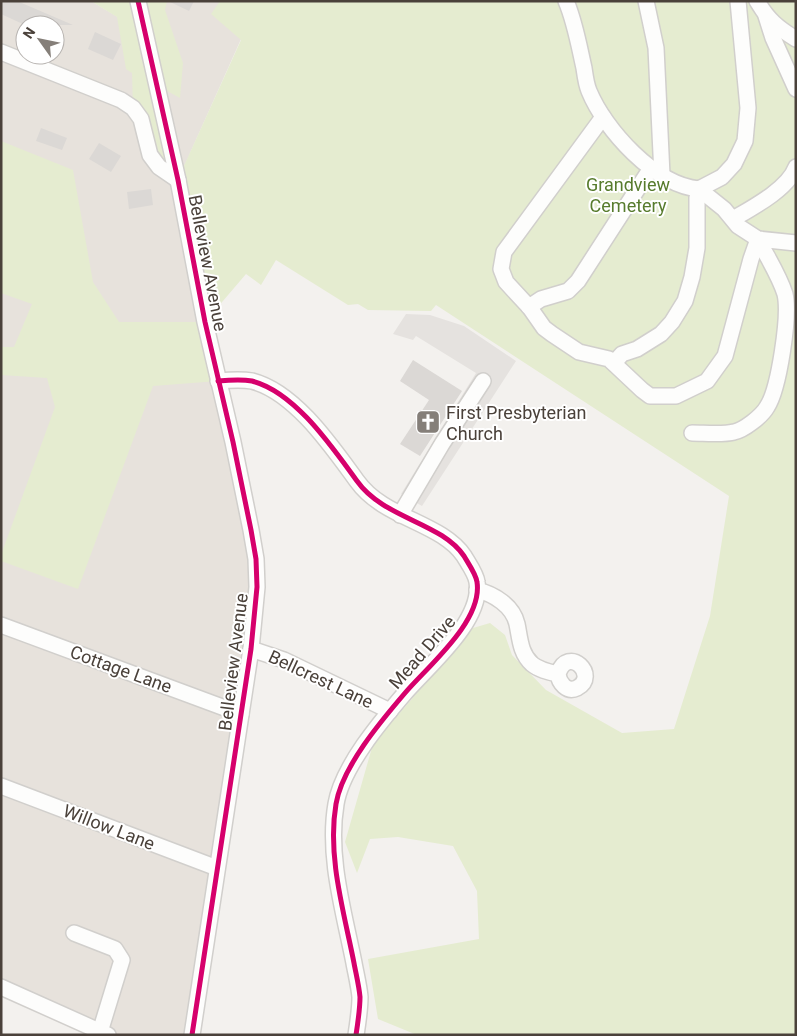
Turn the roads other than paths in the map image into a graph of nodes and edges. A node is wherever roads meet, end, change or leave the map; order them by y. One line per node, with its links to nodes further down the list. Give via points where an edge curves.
1 (138, 1): 13 (street, Belleview Avenue)
2 (566, 1): 10 (street, via 588,90)
3 (646, 1): 12 (street, via 656,48)
4 (738, 1): 14 (street, via 748,108 745,142 734,164 722,177)
5 (757, 1): 6 (street)
6 (766, 16): 7 (street); 9 (street)
7 (796, 39)
8 (1, 52): 13 (street, via 121,100 133,108 142,119 150,155 159,167)
9 (796, 89)
10 (603, 118): 12 (street, via 624,143); 18 (street, via 504,252 501,269 506,282)
11 (796, 167): 15 (street, via 781,186)
12 (656, 172): 14 (street, via 688,188); 18 (street, via 578,281 568,291 541,299)
13 (178, 180): 20 (street, Belleview Avenue)
14 (699, 189): 15 (street); 19 (street, via 697,248 685,301 661,334 622,354)
15 (733, 219): 16 (street)
16 (758, 239): 17 (street); 19 (street, via 725,356 708,381 676,396 650,396); 22 (street, via 785,296 787,313 777,384 763,413 734,432)
17 (796, 243)
18 (530, 308): 19 (street, via 544,328 568,346)
19 (614, 363)
20 (218, 381): 23 (street, via 249,380 276,390 287,398 333,447 362,488 373,499); 26 (street, Belleview Avenue, via 256,559 257,587)
21 (483, 381): 23 (street)
22 (692, 433)
23 (400, 515): 24 (street, via 454,545 472,570)
24 (477, 590): 27 (street, via 495,597 510,610 522,647 533,664); 28 (street, Mead Drive, via 472,610 459,633)
25 (1, 625): 29 (street, Cottage Lane)
26 (251, 649): 28 (street, Bellcrest Lane, via 284,660); 29 (street, Belleview Avenue)
27 (558, 674)
28 (390, 711): 36 (street, Mead Drive, via 342,784 334,814 337,873 360,997)
29 (240, 714): 31 (street, Belleview Avenue)
30 (1, 786): 31 (street, Willow Lane)
31 (217, 868): 35 (street, Belleview Avenue)
32 (74, 933): 34 (street, via 115,950 122,960)
33 (1, 987): 34 (street)
34 (104, 1033)
35 (192, 1035)
36 (356, 1035)

